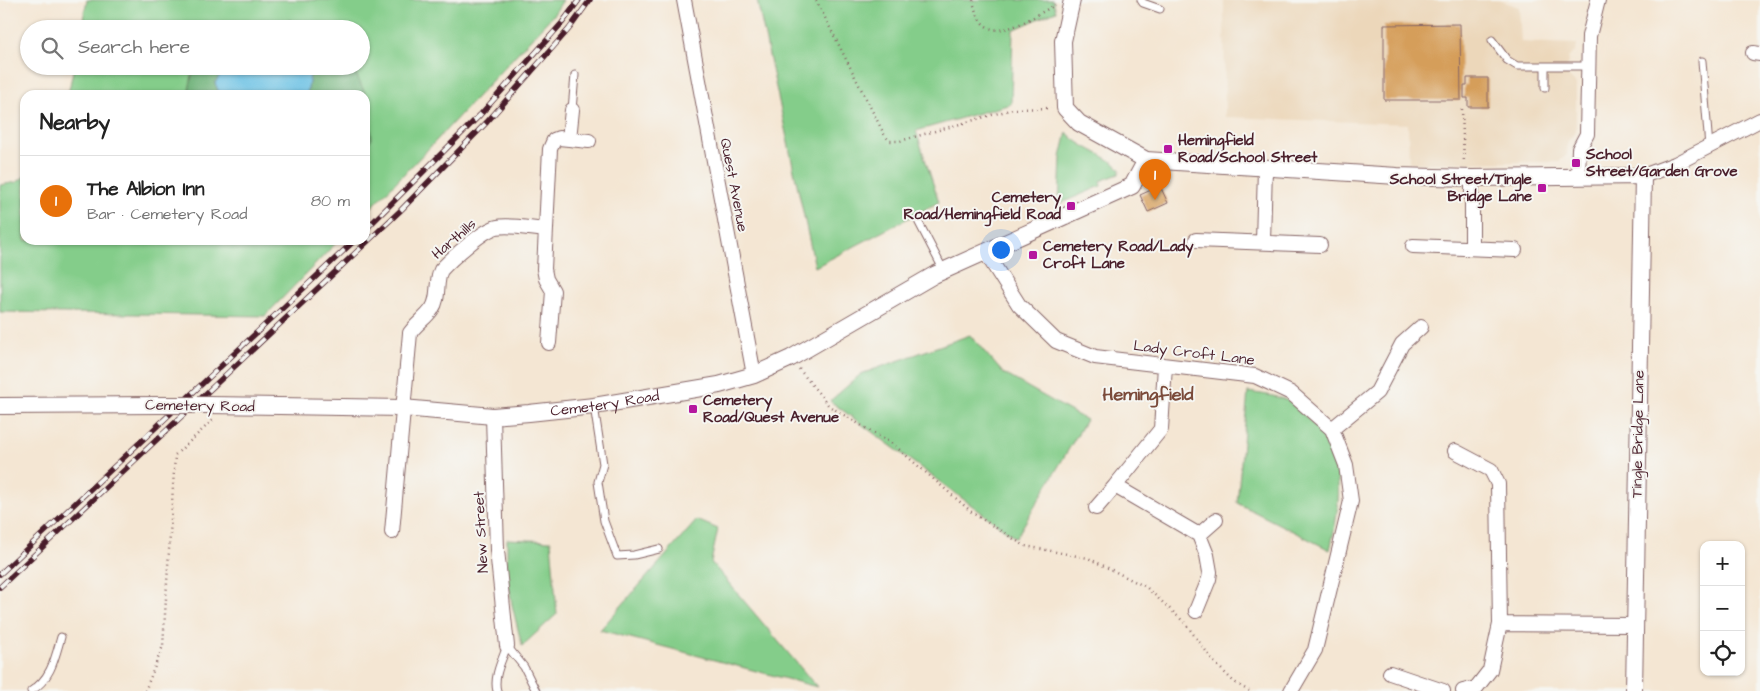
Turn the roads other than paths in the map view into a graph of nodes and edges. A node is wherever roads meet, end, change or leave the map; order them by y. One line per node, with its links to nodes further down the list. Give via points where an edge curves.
1 (684, 0): 35 (street, Quest Avenue)
2 (1141, 0): 5 (lane)
3 (1598, 0): 9 (street, via 1589,36)
4 (1064, 2): 17 (street, via 1065,108 1079,123)
5 (1160, 9)
6 (1492, 40): 8 (lane, via 1507,60 1516,66)
7 (1702, 61): 16 (lane)
8 (1545, 66): 9 (lane); 11 (lane)
9 (1588, 66): 19 (street, via 1587,134 1578,149)
10 (575, 75): 12 (lane)
11 (1545, 88)
12 (572, 110): 14 (street)
13 (1760, 120): 16 (street)
14 (569, 139): 15 (street); 23 (street, via 554,140 550,149)
15 (589, 141)
16 (1709, 147): 20 (street)
17 (1146, 160): 18 (street); 30 (street, Cemetery Road, via 1132,186)
18 (1265, 168): 21 (street); 25 (street)
19 (1578, 176): 20 (street); 21 (street)
20 (1644, 176): 50 (street, Tingle Bridge Lane)
21 (1468, 178): 28 (street)
22 (918, 221): 31 (lane)
23 (545, 230): 33 (street, via 544,275 553,290); 38 (street, Harthills, via 499,226 491,229 441,270 432,309 410,333)
24 (1196, 240): 25 (street)
25 (1263, 242): 26 (street)
26 (1320, 245)
27 (1413, 246): 28 (street)
28 (1472, 248): 29 (street)
29 (1515, 250)
30 (986, 253): 31 (street, Cemetery Road); 34 (street, Lady Croft Lane, via 1019,305 1056,341 1095,357)
31 (944, 271): 35 (street, Cemetery Road, via 791,358)
32 (1421, 327): 40 (street, via 1402,344 1377,392)
33 (549, 343)
34 (1165, 366): 40 (street, Lady Croft Lane, via 1255,376 1292,393); 42 (street, via 1161,429)
35 (754, 375): 37 (street, Cemetery Road, via 718,385)
36 (0, 406): 38 (street, Cemetery Road, bridge)
37 (594, 406): 39 (street, Cemetery Road); 47 (lane, via 603,464 598,482 604,521 617,556)
38 (403, 408): 39 (street, Cemetery Road); 45 (street, Harthills)
39 (493, 416): 52 (street, New Street, via 497,550)
40 (1332, 428): 57 (street, Lady Croft Lane, via 1346,465 1351,501 1315,650)
41 (1455, 451): 49 (street, via 1491,470 1498,484)
42 (1115, 486): 43 (street); 46 (street)
43 (1096, 508)
44 (1216, 520): 46 (street)
45 (392, 532)
46 (1199, 535): 48 (street, via 1207,555 1209,579)
47 (659, 549)
48 (1196, 611)
49 (1500, 624): 50 (street); 59 (street, via 1490,670 1476,688)
50 (1634, 625): 60 (street, Tingle Bridge Lane)
51 (60, 638): 54 (lane, via 49,675)
52 (507, 646): 55 (lane, via 498,669); 56 (lane, via 524,667)
53 (1390, 673): 58 (street)
54 (31, 691)
55 (497, 691)
56 (536, 691)
57 (1291, 691)
58 (1443, 691)
59 (1463, 691)
60 (1634, 691)

